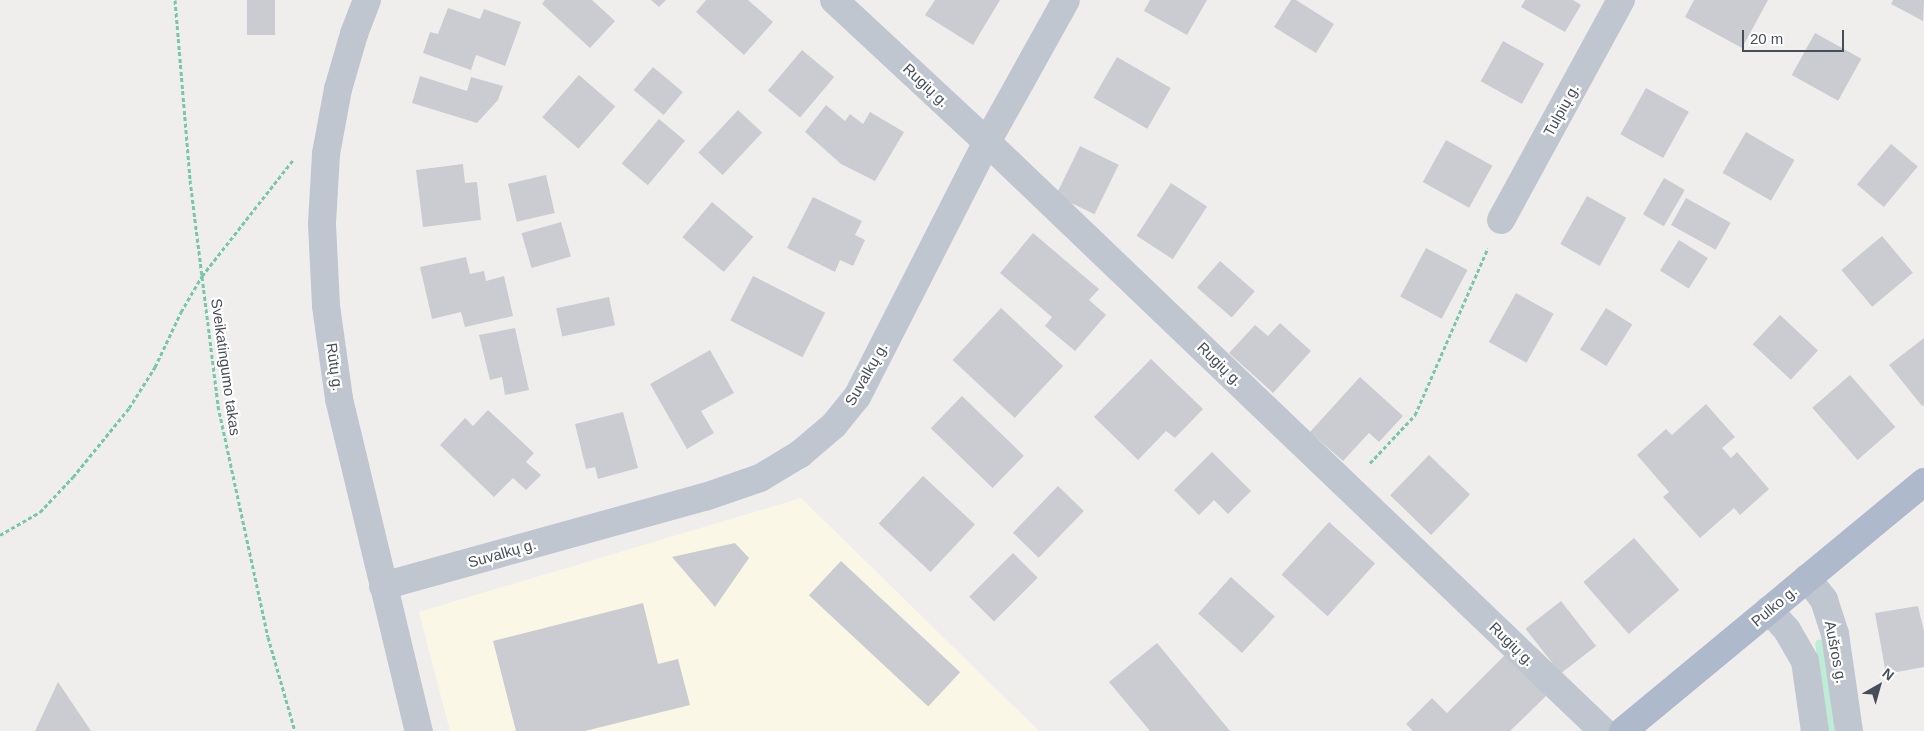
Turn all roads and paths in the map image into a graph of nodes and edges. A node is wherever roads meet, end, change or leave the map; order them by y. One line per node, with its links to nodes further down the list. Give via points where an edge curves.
1 (175, 0): 9 (path, Sveikatingumo takas, via 190,180)
2 (367, 0): 14 (street, Rūtų g., via 338,89 326,154 322,224 326,306 339,399)
3 (834, 0): 6 (street, Rugių g.)
4 (1066, 0): 6 (street, Suvalkų g.)
5 (1621, 0): 8 (street, Tulpių g.)
6 (987, 142): 11 (street, Rugių g.); 14 (street, Suvalkų g., via 857,397 834,425 800,454 760,478 705,497)
7 (299, 153): 9 (path)
8 (1501, 220): 11 (path, via 1415,415)
9 (202, 276): 12 (path, via 155,367 129,408 40,512); 16 (path, Sveikatingumo takas, via 218,406 268,637)
10 (1924, 482): 13 (main road, Pulko g.)
11 (1348, 487): 18 (street, Rugių g.)
12 (0, 535)
13 (1808, 578): 15 (main road, Pulko g.); 21 (street, Aušros g., via 1824,600 1835,634)
14 (382, 586): 17 (street, Rūtų g.)
15 (1769, 610): 19 (main road, Pulko g.); 20 (street, via 1805,661)
16 (295, 731)
17 (419, 731)
18 (1603, 731)
19 (1623, 731)
20 (1815, 731)
21 (1849, 731)

